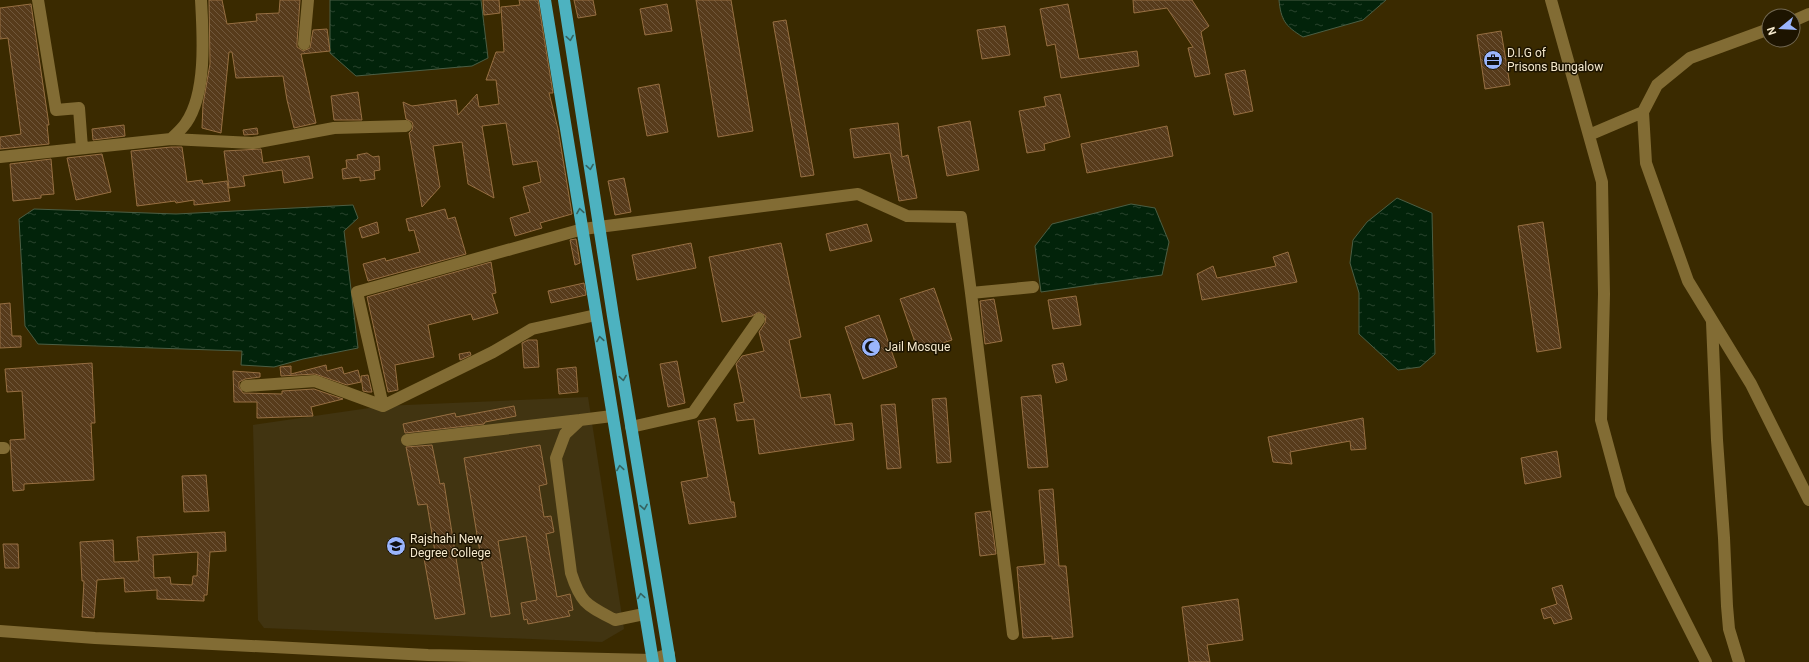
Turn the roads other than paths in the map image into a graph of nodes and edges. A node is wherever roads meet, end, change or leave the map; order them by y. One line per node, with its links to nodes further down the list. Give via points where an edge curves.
1 (38, 0): 13 (street, via 56,110 79,108)
2 (201, 0): 12 (street, via 200,77 195,103 186,123)
3 (308, 0): 8 (street)
4 (545, 0): 16 (highway, one-way to 4)
5 (564, 0): 15 (highway, one-way to 15)
6 (1551, 0): 11 (street)
7 (1761, 32): 9 (street, via 1690,58 1657,86)
8 (304, 44)
9 (1643, 112): 11 (street); 21 (street, via 1646,163 1688,282)
10 (406, 126): 12 (street, via 334,128 253,143)
11 (1589, 135): 36 (street, via 1602,182 1604,294 1601,420 1621,494)
12 (171, 139): 13 (street)
13 (82, 148): 14 (street)
14 (0, 157)
15 (600, 227): 16 (street); 18 (street, via 858,194 907,216 961,217); 26 (highway, one-way to 26)
16 (583, 229): 19 (highway); 23 (street, via 357,292)
17 (1033, 288): 18 (street)
18 (971, 293): 31 (street)
19 (596, 314): 23 (street, via 532,329 493,352); 24 (highway, one-way to 19)
20 (759, 319): 26 (street, via 693,413)
21 (1712, 320): 28 (street, via 1751,384); 37 (street, via 1716,440 1727,606 1729,629)
22 (246, 386): 23 (street, via 315,382)
23 (383, 406)
24 (612, 416): 25 (street); 29 (highway, one-way to 24)
25 (580, 420): 27 (street); 29 (street, via 565,434 556,458 571,573 585,603 615,620)
26 (631, 427): 33 (highway, one-way to 33)
27 (407, 440)
28 (1809, 500)
29 (644, 614): 35 (highway)
30 (0, 631): 32 (street)
31 (1013, 634)
32 (402, 657): 34 (street)
33 (669, 658): 35 (street)
34 (450, 659): 35 (street)
35 (652, 661)
36 (1706, 662)
37 (1739, 662)

